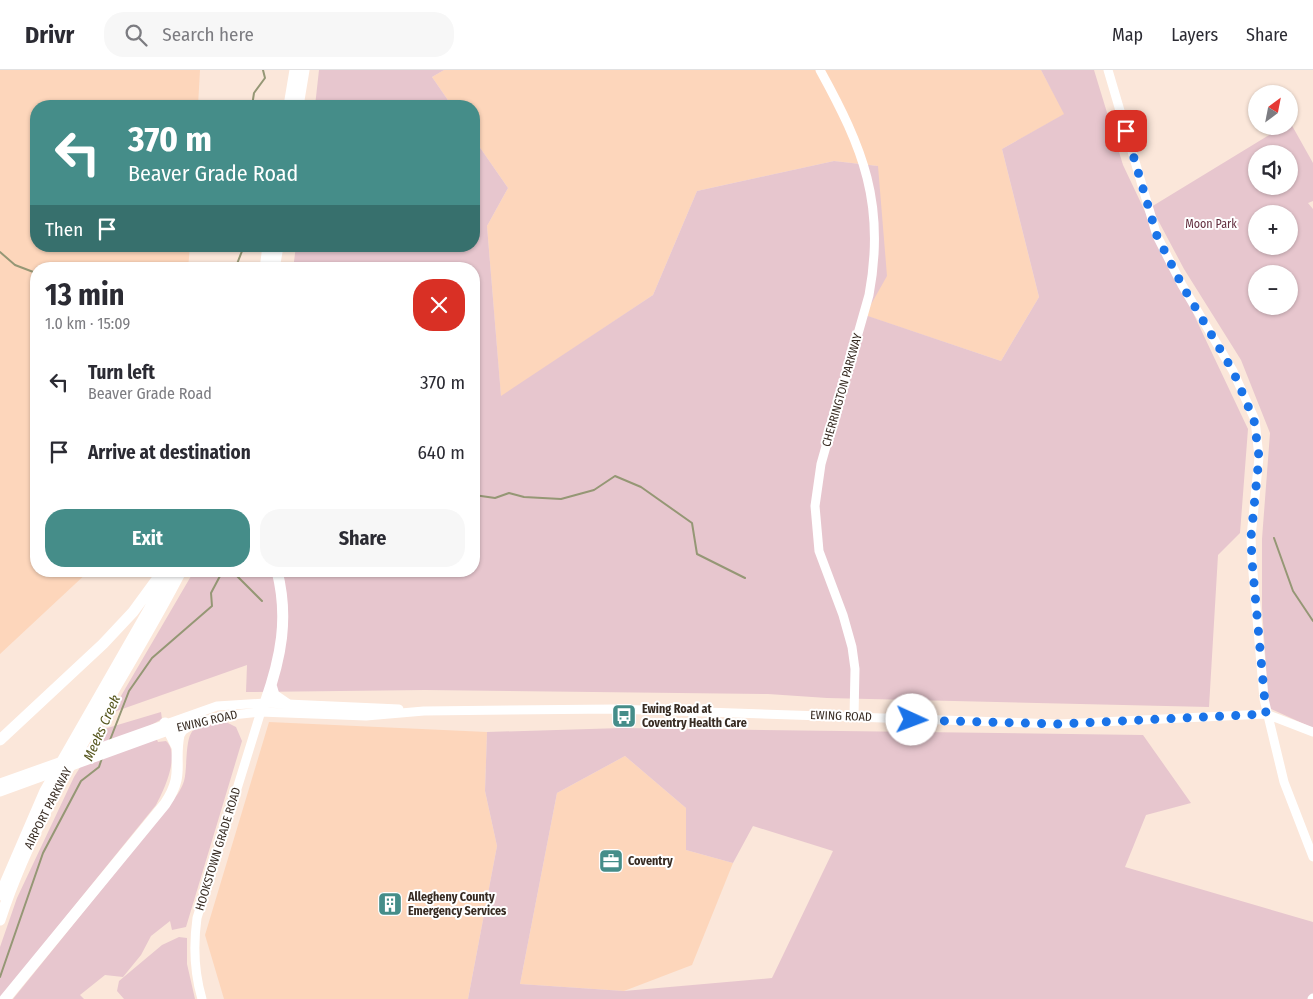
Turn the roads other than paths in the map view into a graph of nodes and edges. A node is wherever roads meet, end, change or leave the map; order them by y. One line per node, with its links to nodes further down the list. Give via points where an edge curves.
1 (295, 70): 5 (highway)
2 (304, 70): 6 (highway)
3 (820, 70): 16 (street, CHERRINGTON PARKWAY, via 845,116 866,166 875,231 869,295 821,464 815,506 819,551 852,647)
4 (1108, 70): 15 (street, via 1157,236 1233,371 1254,420 1259,457 1251,537)
5 (290, 100)
6 (299, 100)
7 (159, 577): 20 (highway, via 133,612 103,644)
8 (169, 577): 26 (highway, AIRPORT PARKWAY, via 45,792)
9 (178, 577): 27 (highway, AIRPORT PARKWAY, via 39,823)
10 (278, 577): 11 (highway, via 284,623 281,651)
11 (271, 685): 12 (highway, via 274,695); 13 (highway)
12 (287, 704): 13 (street, EWING ROAD); 14 (street, EWING ROAD)
13 (263, 707): 14 (street, EWING ROAD, via 366,716); 17 (street, EWING ROAD); 18 (street, EWING ROAD, via 217,706); 29 (street, HOOKSTOWN GRADE ROAD, via 197,918 193,945 196,979)
14 (424, 711): 16 (street, EWING ROAD, via 615,709)
15 (1266, 714): 16 (street, EWING ROAD, via 1059,724); 19 (street, EWING ROAD); 25 (street, via 1284,782)
16 (854, 716)
17 (191, 724): 18 (street, EWING ROAD); 21 (highway, via 180,732)
18 (167, 727): 21 (highway); 22 (street, EWING ROAD)
19 (1313, 732)
20 (0, 740)
21 (177, 747): 28 (highway, via 178,776 165,804)
22 (21, 779): 23 (street, EWING ROAD); 24 (street, EWING ROAD)
23 (0, 782)
24 (0, 792)
25 (1313, 856)
26 (0, 895)
27 (0, 920)
28 (5, 999)
29 (202, 999)

